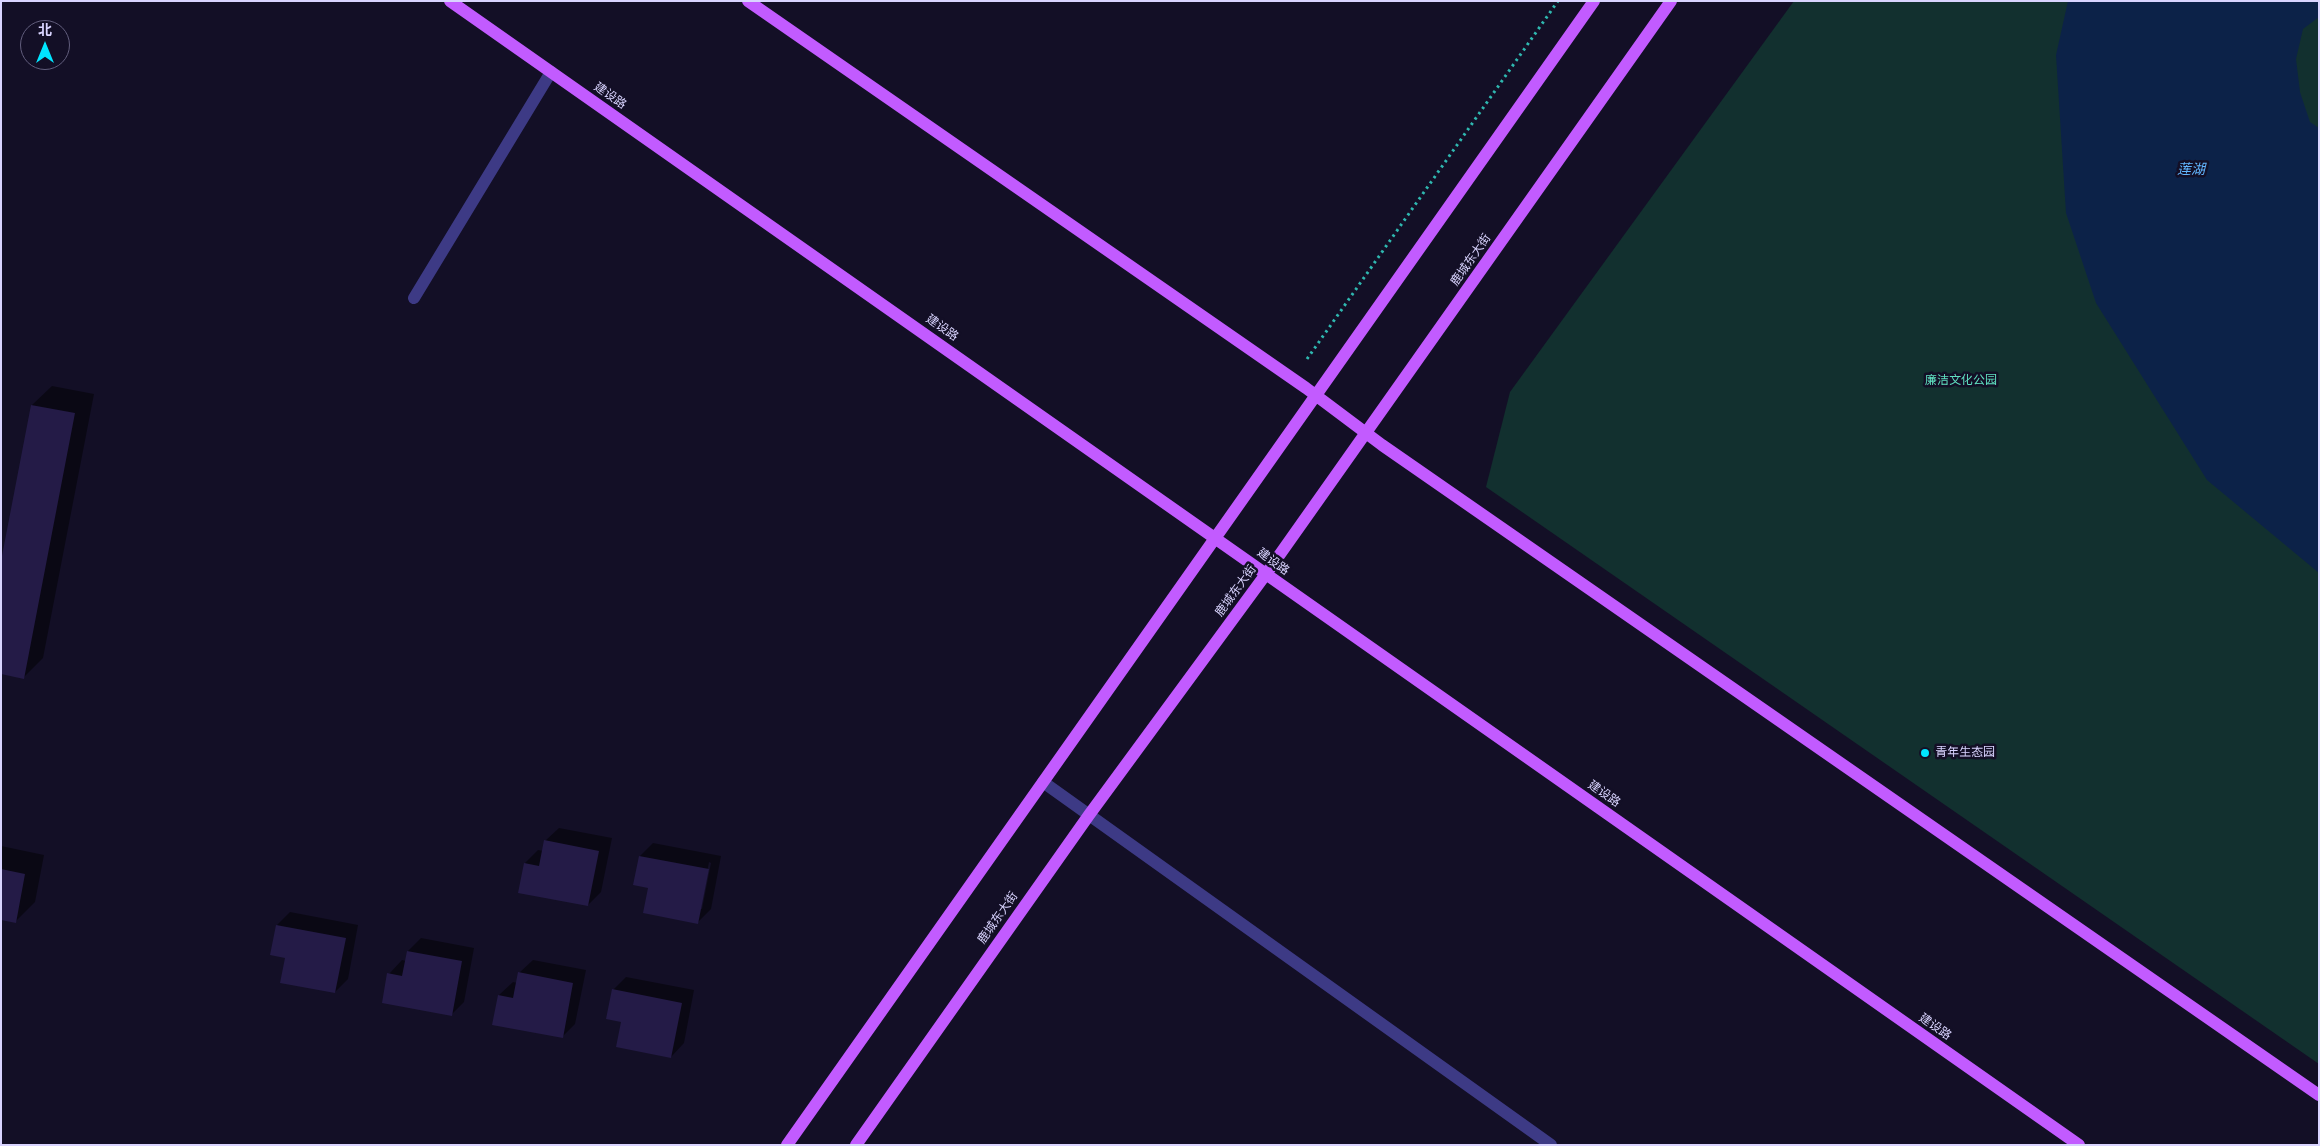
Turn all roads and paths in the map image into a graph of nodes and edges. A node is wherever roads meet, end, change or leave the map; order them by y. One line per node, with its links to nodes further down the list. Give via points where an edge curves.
1 (450, 1): 6 (main road, 建设路)
2 (748, 1): 8 (main road)
3 (1558, 1): 8 (path)
4 (1594, 1): 9 (main road)
5 (1671, 1): 10 (main road, 鹿城东大街)
6 (551, 72): 7 (street); 11 (main road, 建设路)
7 (414, 298)
8 (1292, 380): 9 (main road)
9 (1316, 395): 10 (main road); 11 (main road)
10 (1366, 432): 12 (main road, 鹿城东大街); 15 (main road)
11 (1216, 537): 12 (main road, 建设路); 13 (main road)
12 (1266, 574): 14 (main road, 鹿城东大街); 19 (main road, 建设路)
13 (1042, 782): 14 (street); 16 (main road)
14 (1088, 815): 17 (main road, 鹿城东大街); 18 (street)
15 (2319, 1095)
16 (787, 1145)
17 (856, 1145)
18 (1551, 1145)
19 (2079, 1145)

